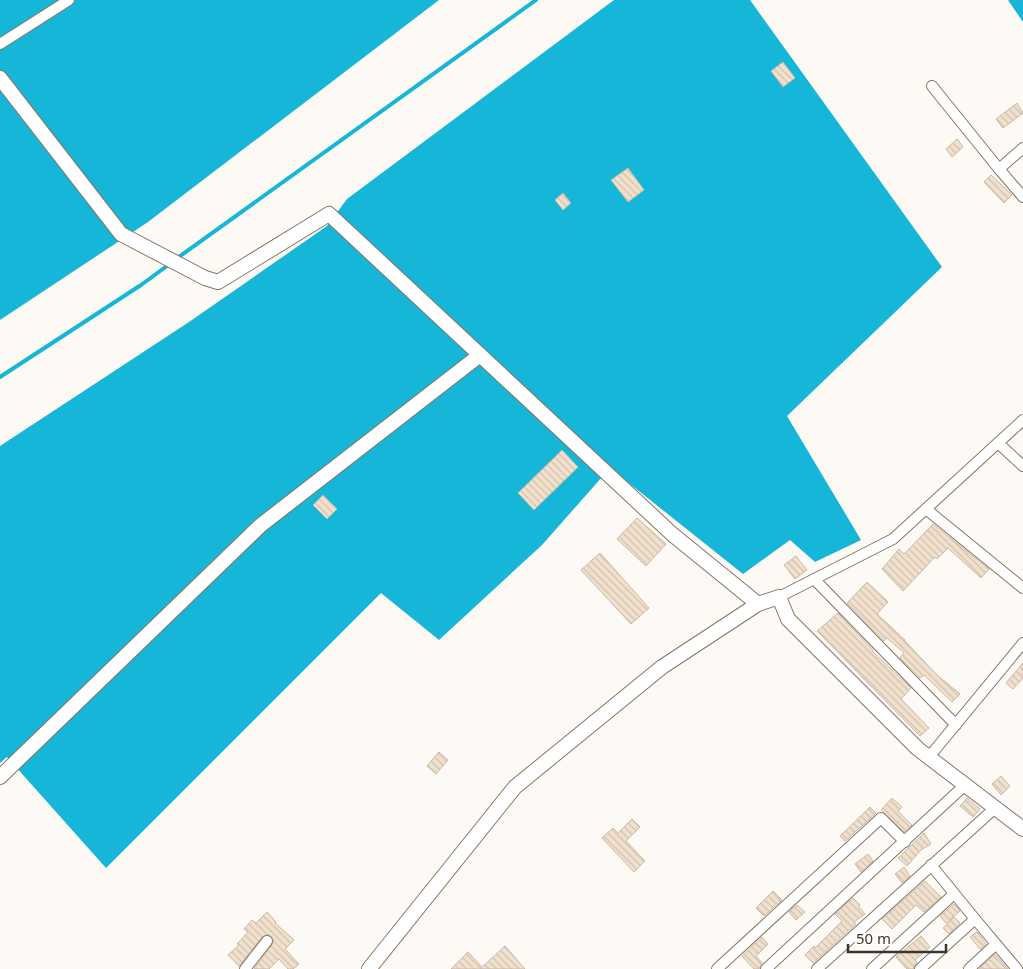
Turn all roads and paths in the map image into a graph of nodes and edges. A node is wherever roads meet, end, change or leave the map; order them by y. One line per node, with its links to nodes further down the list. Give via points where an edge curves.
1 (69, 0): 2 (street)
2 (0, 44)
3 (0, 78): 8 (street, via 121,234 218,282 329,214)
4 (932, 86): 6 (street)
5 (1023, 148): 6 (street)
6 (999, 169): 7 (street)
7 (1023, 197)
8 (480, 355): 16 (street, via 672,534); 20 (street, via 261,525)
9 (1023, 420): 10 (street)
10 (998, 443): 11 (street); 12 (street)
11 (1023, 466)
12 (926, 509): 13 (street, via 894,539); 14 (street)
13 (814, 579): 15 (street); 18 (street)
14 (1023, 588)
15 (779, 597): 16 (street); 19 (street, via 788,619 918,750)
16 (758, 604): 31 (street, via 662,666 515,787)
17 (1022, 645): 18 (street)
18 (956, 724): 19 (street)
19 (929, 757): 21 (street)
20 (0, 777)
21 (966, 785): 22 (street); 24 (street)
22 (994, 808): 23 (street); 25 (street)
23 (1023, 829)
24 (905, 842): 32 (street, via 881,818); 33 (street)
25 (931, 865): 26 (street); 34 (street)
26 (954, 894): 27 (street); 35 (street)
27 (975, 919): 29 (street); 36 (street)
28 (267, 941): 30 (street)
29 (996, 945): 37 (street); 38 (street)
30 (245, 969)
31 (369, 969)
32 (716, 969)
33 (766, 969)
34 (817, 969)
35 (872, 969)
36 (920, 969)
37 (969, 969)
38 (1017, 969)

